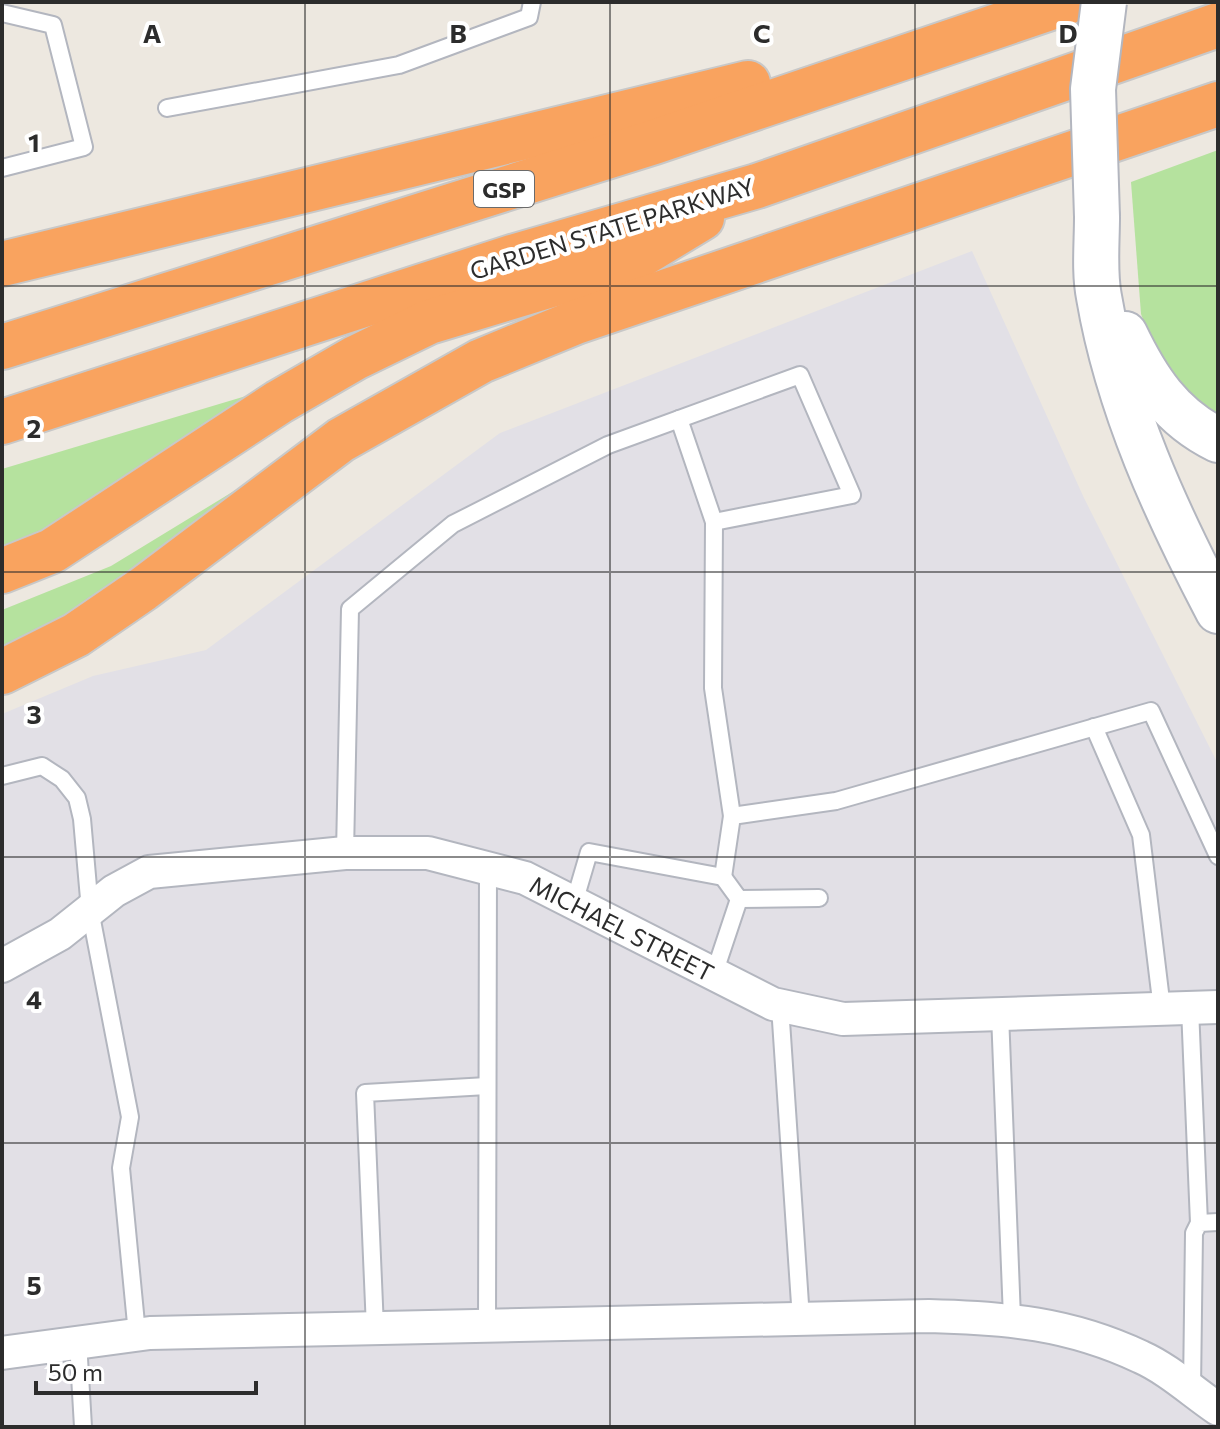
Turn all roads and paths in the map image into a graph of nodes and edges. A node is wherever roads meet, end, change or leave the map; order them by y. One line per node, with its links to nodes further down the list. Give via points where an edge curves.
1 (532, 2): 8 (lane, via 529,17 399,65)
2 (1068, 2): 5 (highway, GSP)
3 (1104, 2): 11 (street, bridge, via 1093,89)
4 (2, 13): 9 (lane, via 53,25 84,147)
5 (1004, 23): 12 (highway); 13 (highway, GSP, via 654,142)
6 (1218, 25): 10 (highway, GARDEN STATE PARKWAY)
7 (1218, 104): 21 (highway, via 576,322 481,361 341,440 132,597 76,635)
8 (167, 108)
9 (2, 168)
10 (757, 186): 15 (highway, GARDEN STATE PARKWAY, via 498,261); 19 (highway, via 631,261 429,322 355,358 52,551)
11 (1097, 217): 16 (street, via 1116,314 1142,371 1174,413); 18 (street, via 1098,294 1116,371 1141,447)
12 (2, 264)
13 (2, 347)
14 (679, 419): 17 (lane); 17 (lane, via 800,375 852,495); 25 (lane, via 608,445 453,524 350,609)
15 (2, 422)
16 (1218, 440)
17 (714, 522): 24 (lane, via 713,688)
18 (1207, 564): 20 (street)
19 (2, 571)
20 (1218, 611)
21 (2, 672)
22 (1094, 727): 24 (lane, via 836,801); 26 (lane, via 1151,711); 36 (lane, via 1141,835)
23 (2, 776): 32 (lane, via 42,766 77,798)
24 (732, 816): 28 (lane)
25 (345, 853): 27 (street, MICHAEL STREET, via 428,853); 32 (street, MICHAEL STREET, via 149,872)
26 (1218, 856)
27 (488, 868): 31 (street, MICHAEL STREET, via 525,878); 38 (lane)
28 (723, 877): 30 (lane); 31 (lane, via 589,852)
29 (819, 898): 30 (lane)
30 (739, 899): 34 (lane)
31 (574, 903): 34 (street, MICHAEL STREET)
32 (90, 910): 33 (street, MICHAEL STREET, via 60,934); 45 (lane, via 130,1117 121,1168)
33 (2, 966)
34 (714, 974): 35 (street, MICHAEL STREET)
35 (780, 1006): 37 (street, MICHAEL STREET, via 843,1019); 42 (lane)
36 (1190, 1008): 37 (street, MICHAEL STREET); 40 (lane)
37 (1000, 1014): 41 (lane)
38 (487, 1086): 43 (lane); 44 (lane, via 365,1093)
39 (1218, 1222): 40 (lane)
40 (1199, 1223): 48 (lane, via 1194,1233)
41 (1012, 1318): 42 (street); 48 (street, via 1086,1335 1143,1358)
42 (801, 1319): 43 (street)
43 (487, 1326): 44 (street)
44 (375, 1328): 45 (street)
45 (137, 1334): 46 (street)
46 (78, 1341): 47 (street); 50 (lane)
47 (2, 1353)
48 (1191, 1391): 49 (street)
49 (1218, 1409)
50 (83, 1427)

